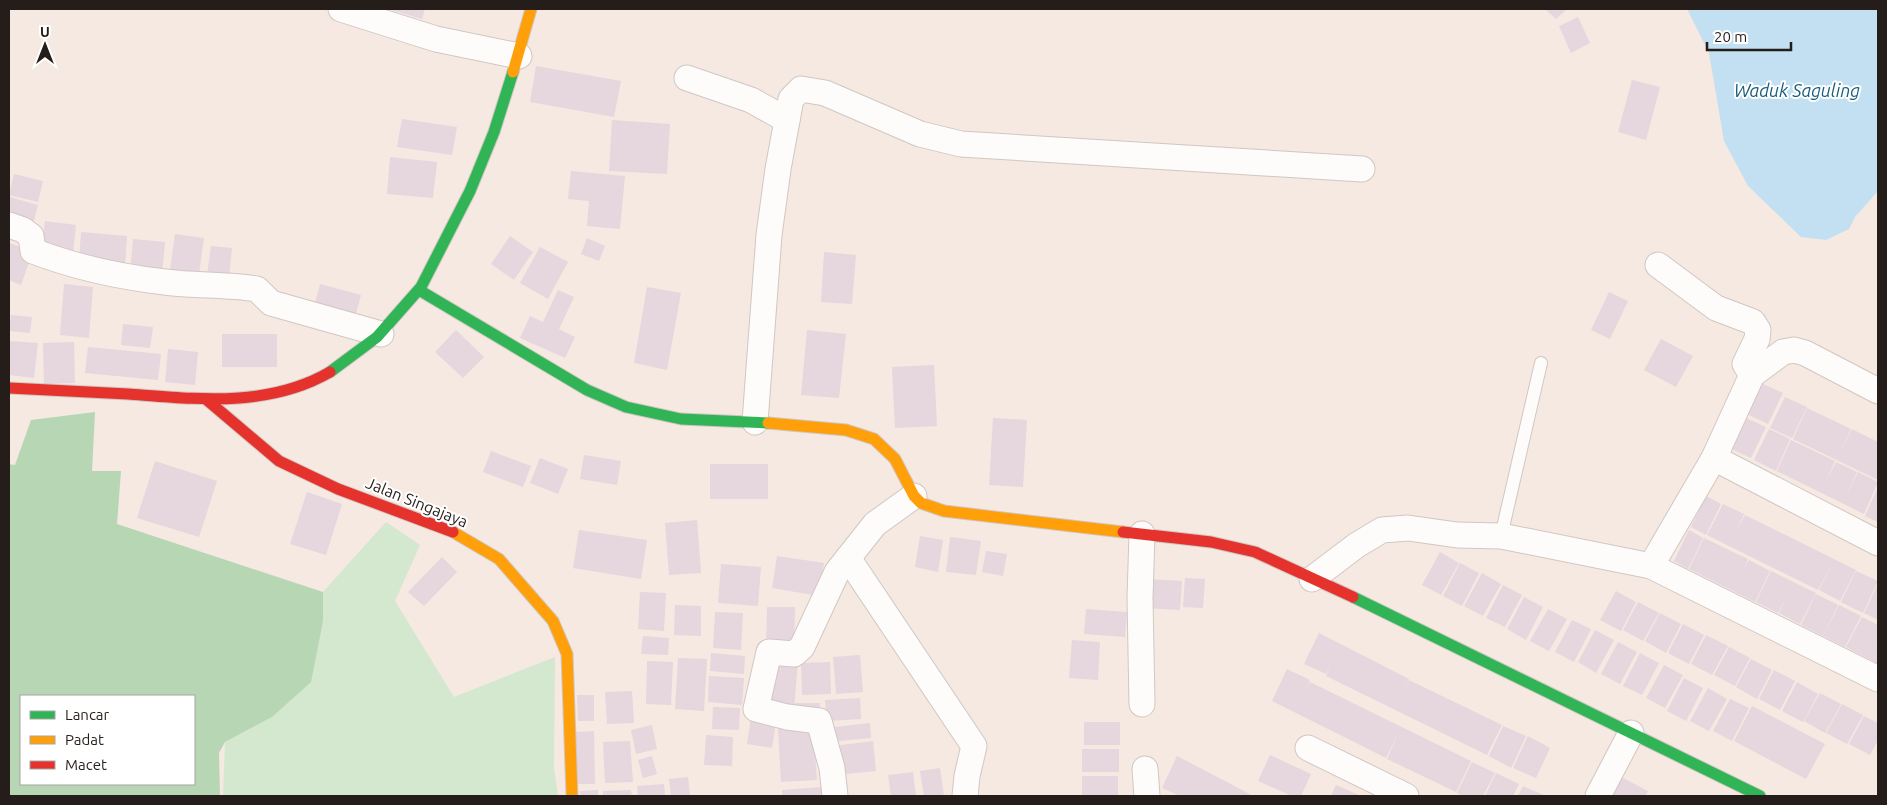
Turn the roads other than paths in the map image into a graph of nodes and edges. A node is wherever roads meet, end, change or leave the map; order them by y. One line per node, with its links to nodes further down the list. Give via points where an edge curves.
1 (341, 9): 3 (street, via 436,40)
2 (531, 9): 3 (street)
3 (519, 56): 9 (street, via 466,202)
4 (687, 78): 5 (street, via 751,100)
5 (787, 120): 6 (street, via 791,99 800,89 825,94 920,134 961,144); 16 (street, via 769,236)
6 (1362, 169)
7 (9, 225): 10 (street, via 31,236 34,251 62,262 164,282 257,289 271,303)
8 (1658, 265): 12 (street, via 1716,308 1753,322 1758,330 1757,339 1745,364)
9 (419, 290): 10 (street); 16 (street, via 586,390 626,407 682,419)
10 (381, 334): 15 (street, via 331,371 291,389)
11 (1541, 363): 20 (lane)
12 (1752, 375): 14 (street, via 1782,352 1794,350); 17 (street)
13 (9, 388): 15 (street)
14 (1878, 391)
15 (207, 400): 30 (street, Jalan Singajaya, via 279,461 338,489 456,533 499,559 526,588 553,621 567,654)
16 (755, 422): 18 (street, via 846,430 874,439 894,459)
17 (1714, 458): 21 (street); 23 (street)
18 (914, 496): 19 (street, via 922,503 944,511); 22 (street, via 875,524)
19 (1142, 534): 24 (street, via 1211,542 1255,552); 26 (street)
20 (1501, 536): 23 (street); 24 (street, via 1457,535 1408,528 1382,530)
21 (1878, 543)
22 (848, 558): 31 (street, via 837,572 802,648 794,654 769,652 756,709 819,721 832,768); 32 (street, via 974,746)
23 (1651, 566): 25 (street)
24 (1312, 580): 27 (street)
25 (1878, 678)
26 (1142, 704)
27 (1631, 733): 35 (street); 36 (street)
28 (1308, 748): 34 (street)
29 (1145, 769): 33 (street)
30 (572, 796)
31 (835, 796)
32 (966, 796)
33 (1147, 796)
34 (1406, 796)
35 (1598, 796)
36 (1760, 796)

